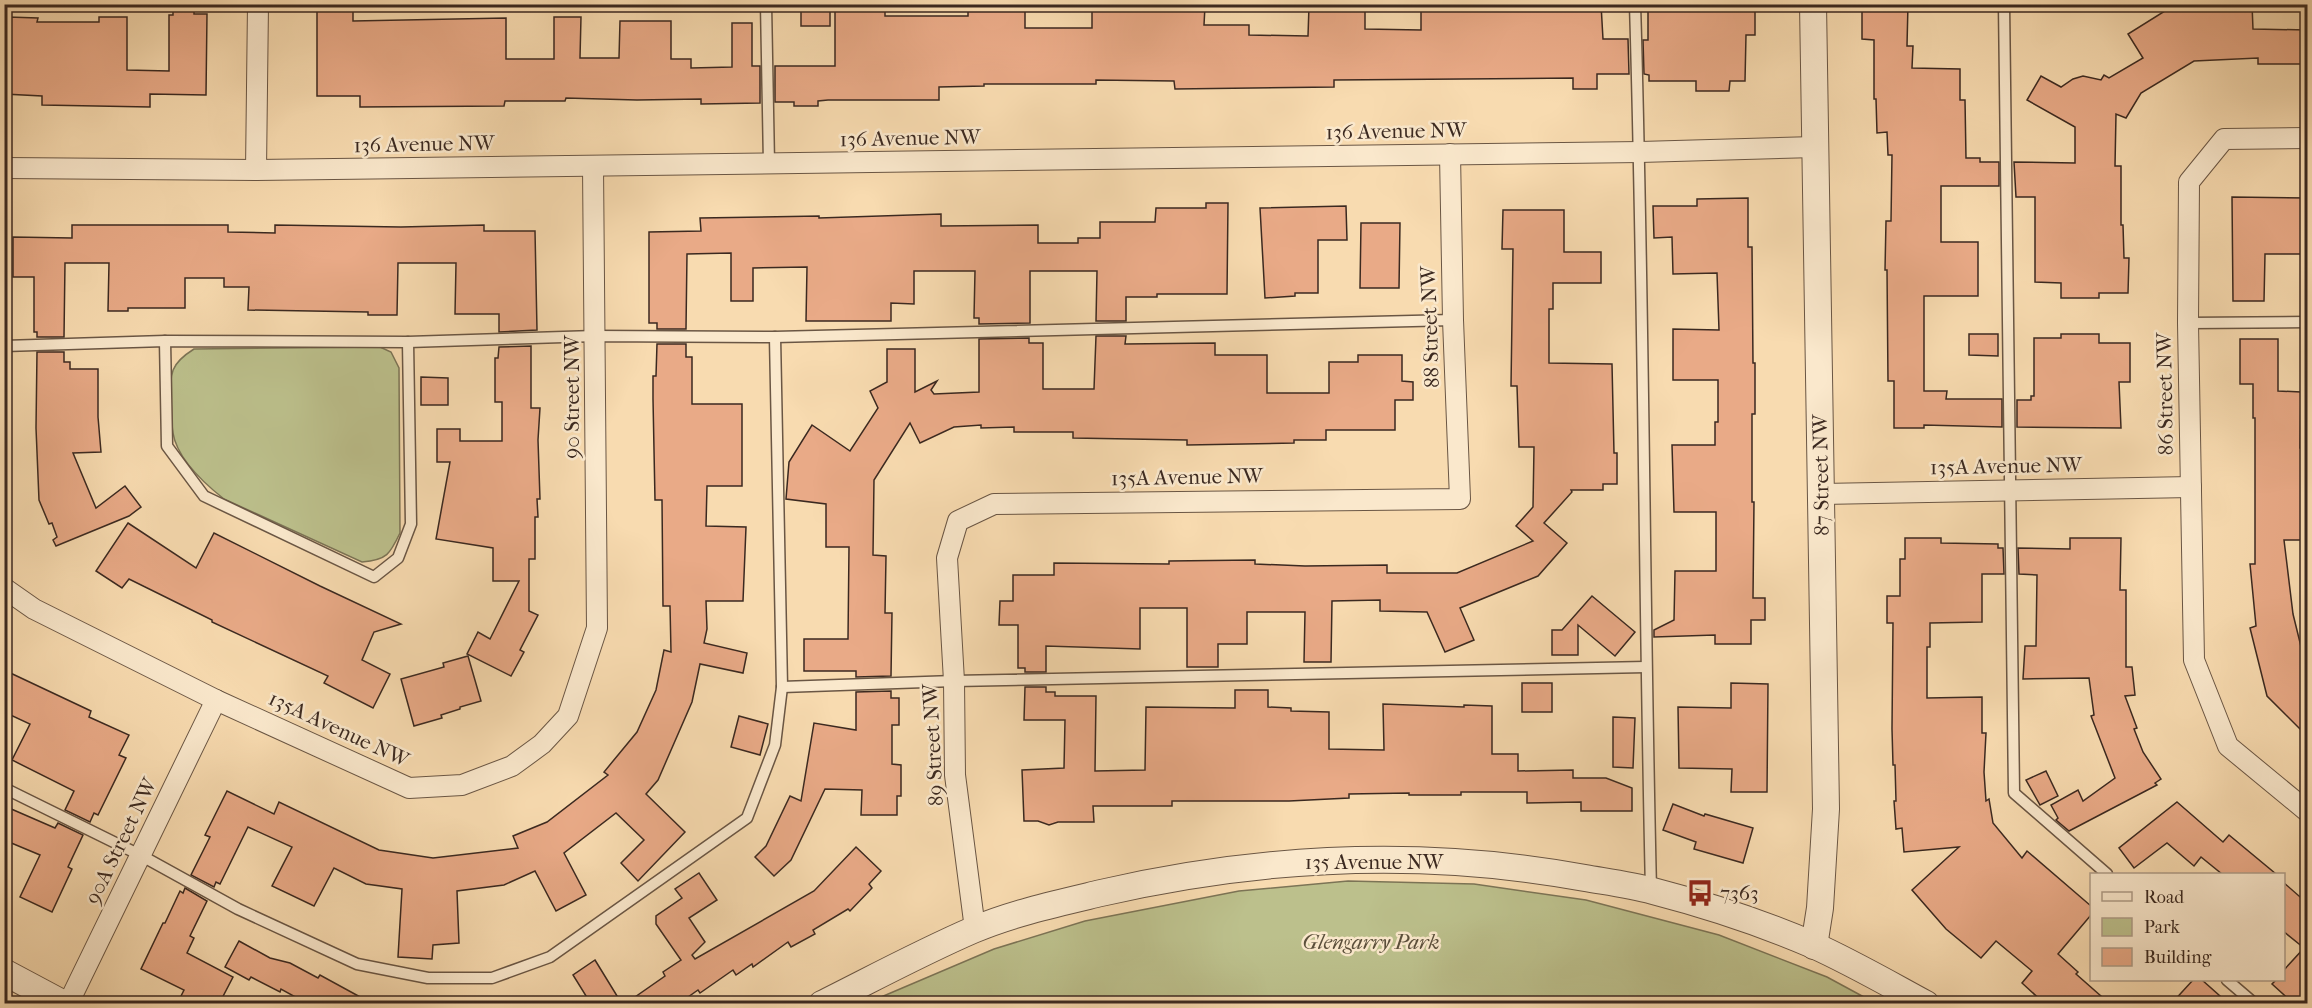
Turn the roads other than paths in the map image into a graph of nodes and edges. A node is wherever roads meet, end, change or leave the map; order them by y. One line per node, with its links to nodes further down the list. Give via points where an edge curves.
1 (258, 4): 13 (street)
2 (766, 4): 10 (lane)
3 (1635, 4): 8 (lane)
4 (1814, 4): 7 (street, 87 Street NW)
5 (2004, 4): 23 (lane)
6 (2307, 138): 16 (street, 86 Street NW, via 2224,140 2188,182)
7 (1815, 147): 8 (street, 136 Avenue NW); 24 (street, 87 Street NW)
8 (1640, 152): 9 (street, 136 Avenue NW); 29 (lane)
9 (1450, 154): 10 (street, 136 Avenue NW); 14 (street, 88 Street NW)
10 (770, 164): 11 (street, 136 Avenue NW)
11 (593, 166): 13 (street, 136 Avenue NW); 17 (street, 90 Street NW)
12 (4, 168): 13 (street, 136 Avenue NW)
13 (256, 170)
14 (1453, 320): 18 (lane); 25 (street, 88 Street NW)
15 (2307, 322): 16 (lane)
16 (2188, 323): 22 (street, 86 Street NW)
17 (596, 336): 18 (lane); 20 (lane); 28 (street, 90 Street NW)
18 (776, 337): 31 (lane)
19 (165, 341): 20 (lane); 20 (lane, via 166,446 204,496 374,577 398,558 411,524); 21 (lane)
20 (408, 342)
21 (4, 346)
22 (2191, 487): 23 (street, 135A Avenue NW); 34 (street, 86 Street NW, via 2194,660 2228,746)
23 (2010, 490): 24 (street, 135A Avenue NW); 36 (lane, via 2014,792)
24 (1822, 494): 39 (street, 87 Street NW, via 1826,809)
25 (1460, 499): 26 (street, 135A Avenue NW, via 994,504 958,521)
26 (947, 558): 30 (street, 89 Street NW)
27 (4, 588): 32 (street, 135A Avenue NW, via 33,609)
28 (597, 628): 32 (street, 135A Avenue NW, via 568,716 542,744 512,766 462,785 409,788)
29 (1646, 667): 30 (lane); 37 (lane)
30 (954, 681): 31 (lane); 38 (street, 89 Street NW, via 955,775)
31 (782, 687): 35 (lane, via 776,745 747,818 550,957 492,978 428,978 357,964 238,909)
32 (216, 700): 35 (street, 90A Street NW)
33 (4, 788): 35 (lane)
34 (2307, 812)
35 (142, 856): 42 (street, 90A Street NW)
36 (2107, 873)
37 (1651, 890): 38 (street, 135 Avenue NW, via 1495,864 1378,859 1284,863 1145,883); 39 (street, 135 Avenue NW)
38 (975, 929): 43 (street, 135 Avenue NW)
39 (1814, 946): 44 (street, 135 Avenue NW)
40 (4, 972): 42 (street)
41 (2228, 981): 45 (lane)
42 (66, 1004)
43 (822, 1004)
44 (1926, 1004)
45 (2255, 1004)

